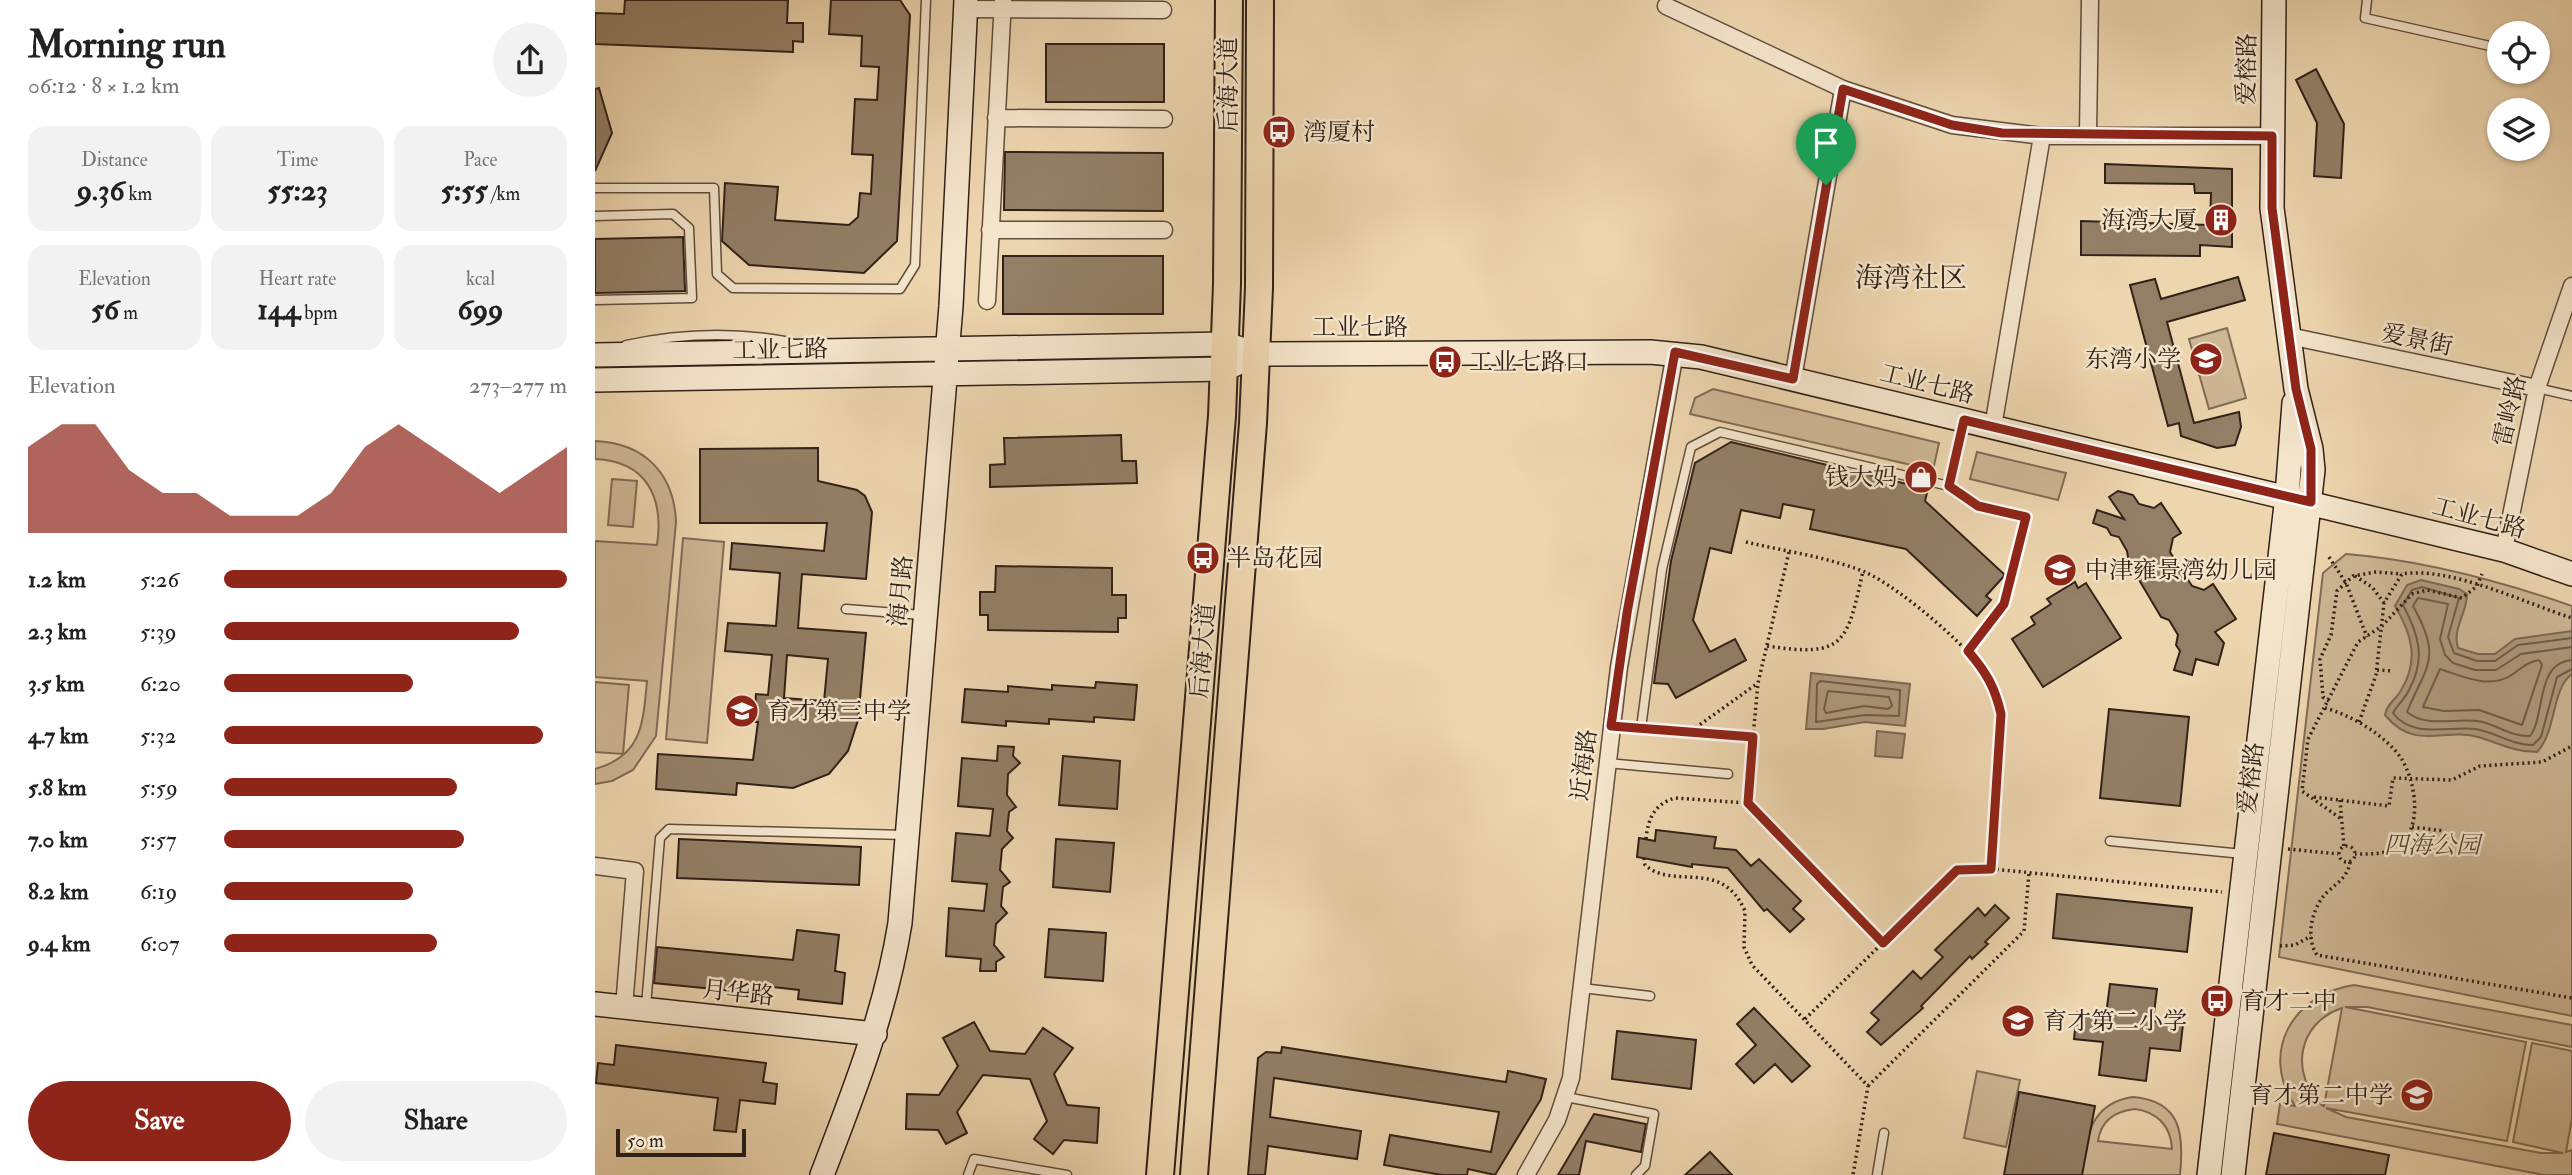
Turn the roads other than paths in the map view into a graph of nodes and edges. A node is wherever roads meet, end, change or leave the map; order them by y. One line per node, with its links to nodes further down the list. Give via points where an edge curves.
1 (926, 0): 18 (lane, via 915,265 900,289 733,288 717,274 714,188)
2 (1229, 0): 30 (main road, 后海大道)
3 (1260, 0): 29 (main road, 后海大道)
4 (2090, 0): 15 (street)
5 (2274, 0): 17 (street, 爱榕路)
6 (2367, 0): 11 (lane, via 2365,18)
7 (966, 4): 8 (street); 26 (street, 海月路)
8 (1002, 5): 10 (street); 13 (street)
9 (1666, 6): 12 (street)
10 (1163, 10)
11 (2487, 45)
12 (1843, 89): 16 (street, via 1952,125); 32 (street)
13 (996, 118): 14 (street); 20 (street)
14 (1164, 119)
15 (2088, 134): 16 (street); 17 (street)
16 (2042, 136): 38 (street)
17 (2272, 136): 25 (street, 爱榕路, via 2272,208)
18 (595, 188)
19 (595, 216): 23 (lane, via 673,215 689,228 692,298)
20 (990, 230): 21 (street); 24 (street)
21 (1164, 230)
22 (2572, 286): 34 (street, 雷岭路)
23 (595, 300)
24 (986, 301)
25 (2289, 336): 34 (street, 爱景街); 35 (street, 爱榕路)
26 (948, 348): 28 (street, 工业七路); 30 (street, 工业七路); 31 (street, 海月路)
27 (1675, 352): 29 (street, 工业七路); 32 (street, 工业七路); 47 (street, 近海路)
28 (595, 353)
29 (1256, 354): 30 (street, 工业七路); 62 (main road, 后海大道)
30 (1225, 356): 31 (street, 工业七路); 66 (main road, 后海大道)
31 (946, 373): 33 (street, 工业七路); 46 (street, 海月路)
32 (1793, 379): 37 (street, 工业七路)
33 (595, 380)
34 (2537, 388): 36 (lane); 43 (street, 雷岭路)
35 (2296, 389): 40 (street, 爱榕路); 41 (street, 爱榕路, via 2311,449)
36 (2572, 396)
37 (1964, 420): 38 (street, 工业七路); 39 (lane)
38 (1993, 427): 40 (street, 工业七路)
39 (1949, 486): 42 (lane, via 1978,506); 47 (lane, via 1720,432 1691,447 1662,569 1641,728)
40 (2287, 496): 41 (street, 工业七路); 52 (street, 爱榕路)
41 (2311, 502): 43 (street, 工业七路); 58 (street, 爱榕路)
42 (2026, 517)
43 (2504, 550): 44 (street, 工业七路)
44 (2572, 573)
45 (846, 609): 46 (lane)
46 (925, 615): 50 (street, 海月路)
47 (1611, 726): 48 (street, 近海路)
48 (1607, 763): 49 (lane); 54 (street, 近海路)
49 (1728, 774)
50 (908, 835): 57 (lane, via 669,829 660,838); 59 (street, 海月路, via 894,958)
51 (2110, 841): 52 (lane)
52 (2245, 854): 58 (street, 爱榕路)
53 (595, 866): 57 (street, via 635,870)
54 (1582, 988): 55 (lane); 60 (street, 近海路)
55 (1650, 996)
56 (595, 1004): 57 (street, 月华路)
57 (635, 1009): 59 (street, 月华路)
58 (2238, 1010): 72 (street, 爱榕路); 73 (street, 爱榕路)
59 (875, 1034): 63 (street, 海月路)
60 (1566, 1097): 69 (street, 近海路); 70 (lane, via 1654,1114 1645,1166)
61 (1884, 1133): 71 (lane)
62 (1196, 1148): 67 (main road, 后海大道); 68 (street)
63 (822, 1175)
64 (968, 1175): 65 (lane, via 974,1159)
65 (1067, 1175)
66 (1160, 1175)
67 (1194, 1175)
68 (1204, 1175)
69 (1525, 1175)
70 (1636, 1175)
71 (1877, 1175)
72 (2209, 1175)
73 (2233, 1175)

